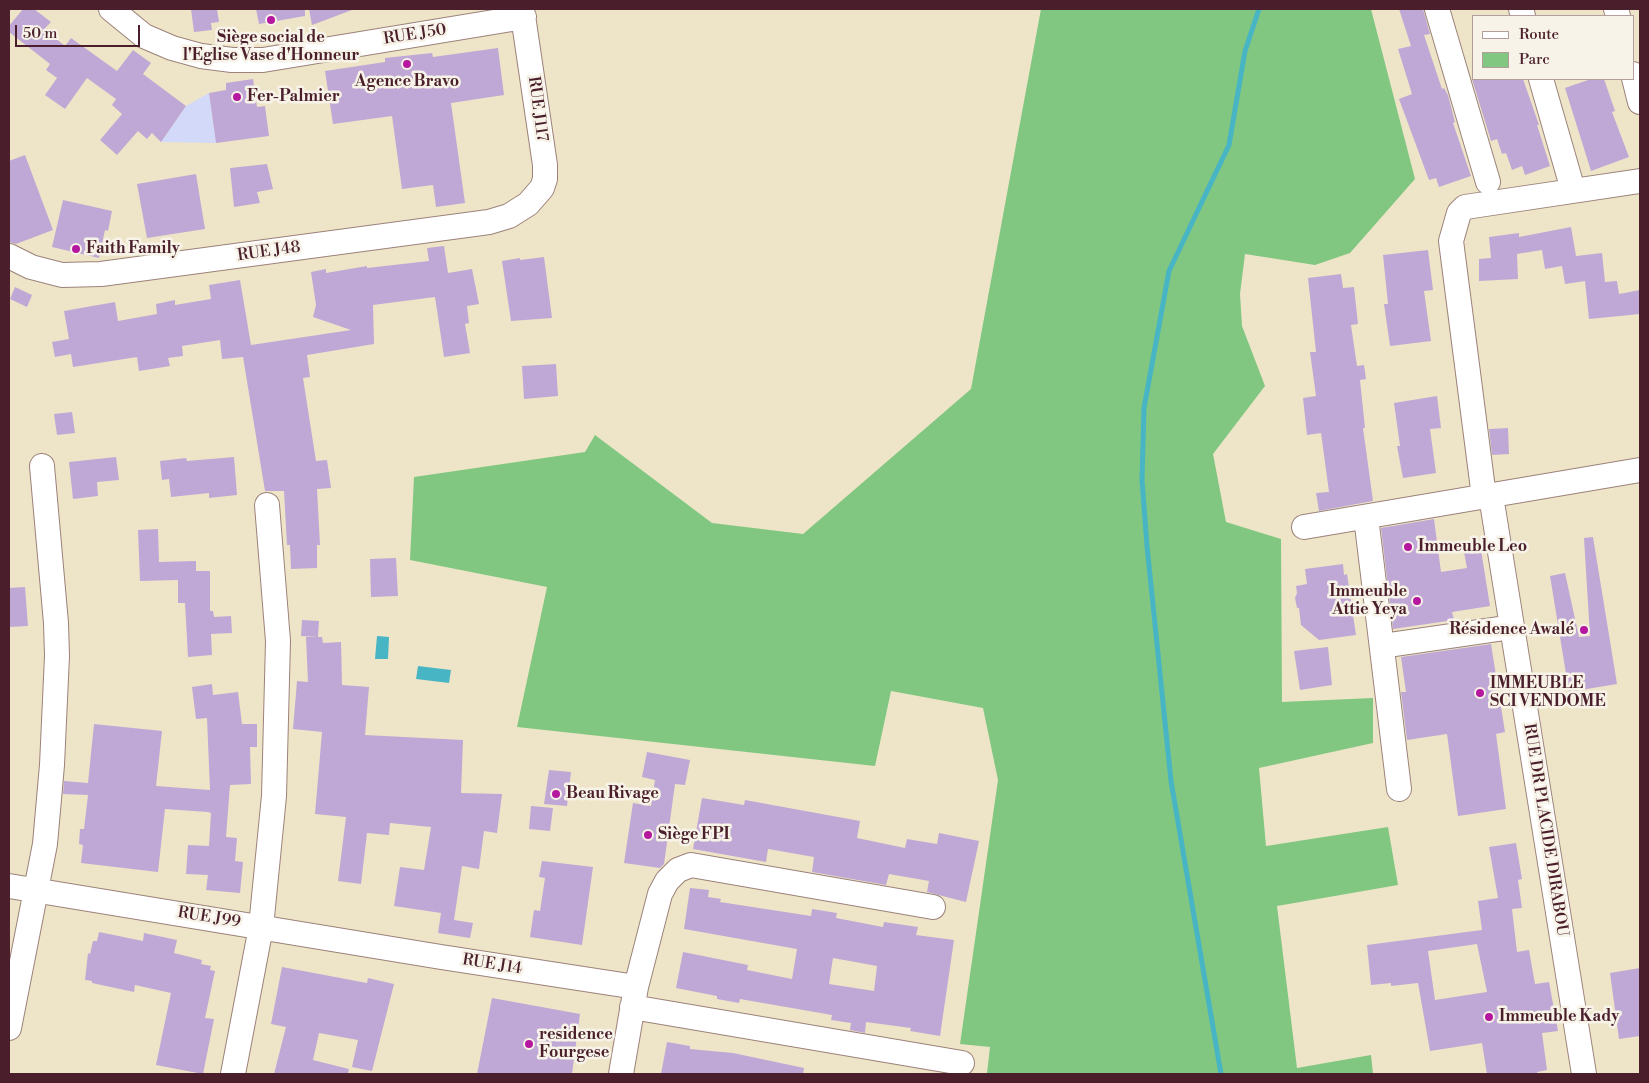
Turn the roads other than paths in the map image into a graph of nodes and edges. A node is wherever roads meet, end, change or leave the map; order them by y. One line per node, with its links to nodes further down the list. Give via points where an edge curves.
1 (111, 9): 3 (street, RUE J50, via 144,36 172,48 232,60 263,60)
2 (1437, 9): 8 (street)
3 (523, 13): 10 (street, RUE J117, via 545,165 542,188)
4 (1634, 78): 6 (street)
5 (1541, 80): 9 (street)
6 (1640, 102)
7 (1640, 180): 9 (street)
8 (1488, 182)
9 (1573, 190): 14 (street, RUE DR PLACIDE DIRABOU, via 1465,207 1455,224 1451,241)
10 (528, 204): 11 (street, RUE J48, via 509,216 489,222 101,274 62,275 31,267)
11 (9, 256)
12 (42, 466): 22 (street, via 57,656 50,797)
13 (1640, 470): 14 (street)
14 (1488, 497): 16 (street); 18 (street, RUE DR PLACIDE DIRABOU)
15 (267, 504): 24 (street, via 278,641 271,840)
16 (1366, 516): 17 (street); 19 (street)
17 (1304, 527)
18 (1512, 627): 19 (street); 30 (street, RUE DR PLACIDE DIRABOU)
19 (1382, 646): 20 (street)
20 (1399, 789)
21 (9, 886): 22 (street, RUE J99)
22 (36, 891): 24 (street, RUE J99); 26 (street)
23 (933, 908): 25 (street, via 691,866 678,870 660,894)
24 (260, 926): 25 (street, RUE J14, via 441,957); 28 (street, RUE J99)
25 (634, 997): 27 (street, RUE J14); 29 (street)
26 (9, 1028)
27 (962, 1063)
28 (233, 1074)
29 (621, 1074)
30 (1584, 1074)

